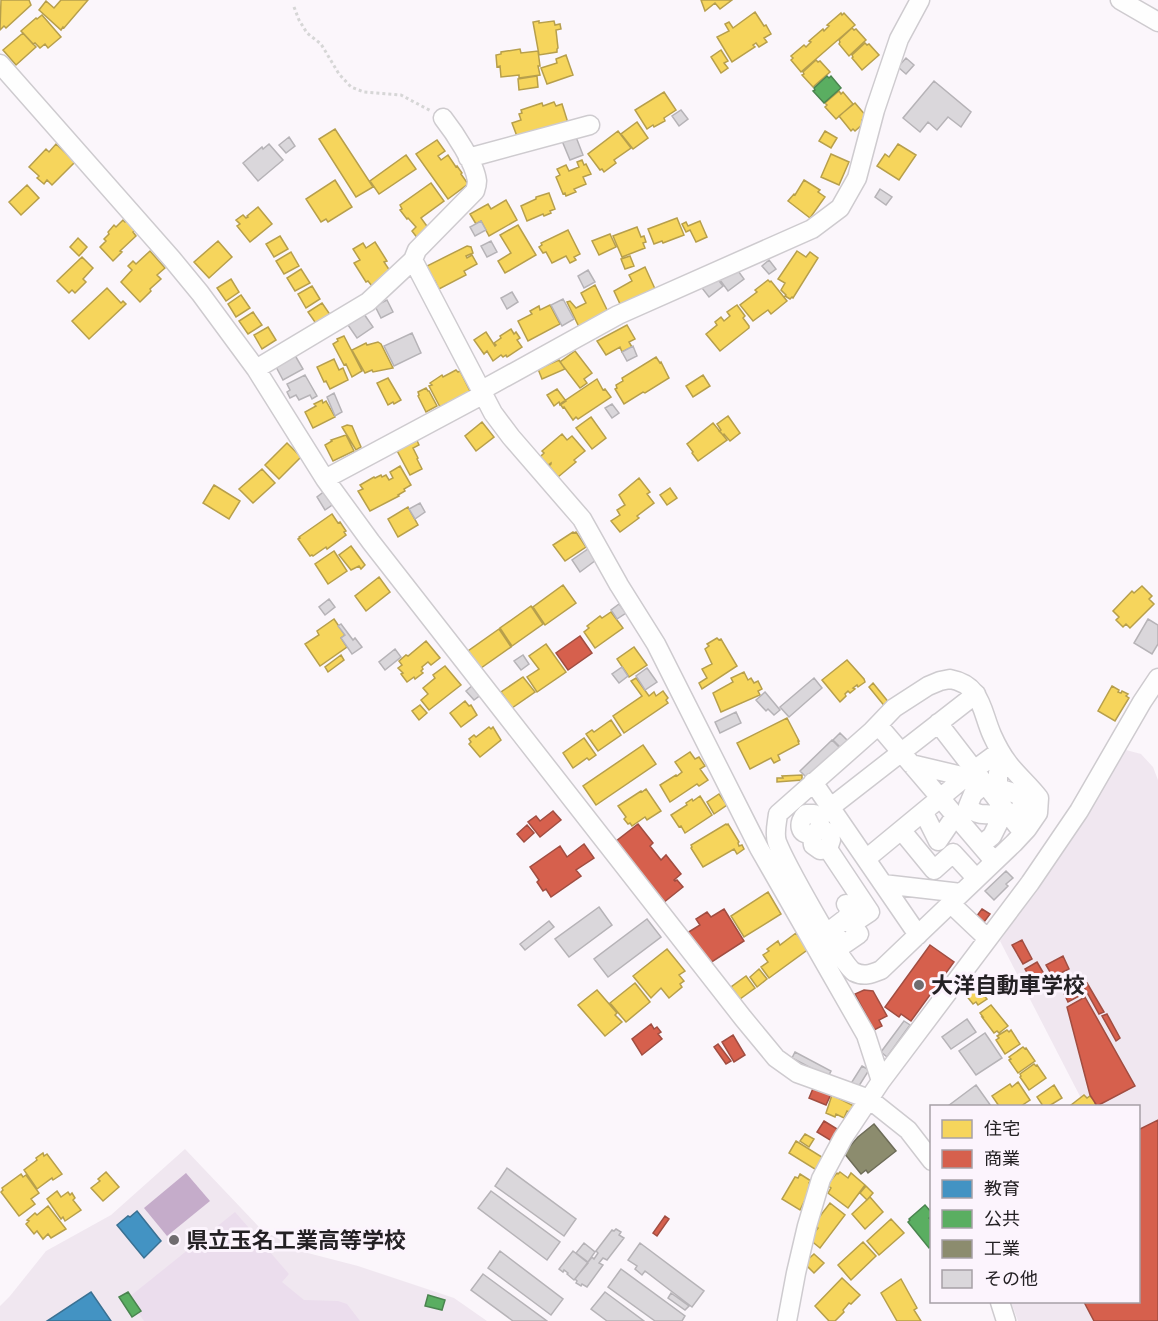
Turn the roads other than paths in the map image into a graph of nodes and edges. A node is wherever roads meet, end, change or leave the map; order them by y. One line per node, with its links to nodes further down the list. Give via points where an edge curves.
1 (920, 0): 10 (street, via 899,39 856,178 840,208 812,229 618,315)
2 (1119, 0): 3 (street)
3 (1158, 21)
4 (0, 64): 9 (street, via 200,292)
5 (443, 118): 7 (street)
6 (590, 125): 7 (street)
7 (468, 158): 8 (street, via 477,183 475,191 417,250)
8 (413, 260): 9 (street, via 368,302); 10 (street)
9 (256, 369): 11 (street)
10 (483, 392): 11 (street); 37 (street, via 511,437 582,519 656,644 759,848 866,1035)
11 (325, 478): 38 (street, via 476,678 776,1058 797,1073)
12 (1158, 678): 36 (street, via 1078,810)
13 (976, 694): 14 (street); 15 (street, via 961,681 940,681 894,708); 16 (street)
14 (938, 723): 17 (street); 18 (street)
15 (878, 725): 17 (street); 19 (street)
16 (1004, 757): 18 (street); 24 (street, via 1039,798 1038,813)
17 (906, 758): 18 (street); 20 (street); 21 (street)
18 (975, 777): 20 (street); 24 (street); 27 (street, via 968,806 978,814 991,814 999,824)
19 (813, 782): 21 (street); 35 (street, via 778,814 776,839)
20 (941, 798): 22 (street); 23 (street)
21 (831, 807): 28 (street)
22 (924, 813): 23 (street, via 938,841); 25 (street)
23 (955, 816): 27 (street)
24 (1017, 826): 29 (street)
25 (902, 831): 28 (street); 30 (street, via 934,870 953,854)
26 (816, 832): 35 (street, via 830,834 828,849 870,912 852,924 859,934 843,945)
27 (981, 845): 29 (street)
28 (866, 859): 31 (street)
29 (994, 861): 30 (street)
30 (976, 878): 32 (street)
31 (883, 884): 32 (street); 34 (street)
32 (955, 898): 34 (street); 36 (street)
33 (846, 904): 35 (street, via 849,916 832,929)
34 (918, 935): 35 (street, via 881,970 866,976 853,972)
35 (833, 937)
36 (988, 939): 37 (street)
37 (881, 1081): 38 (street)
38 (869, 1100): 39 (street, via 908,1130); 41 (street, via 821,1179)
39 (930, 1158)
40 (1000, 1303): 42 (street)
41 (787, 1321)
42 (1006, 1321)

